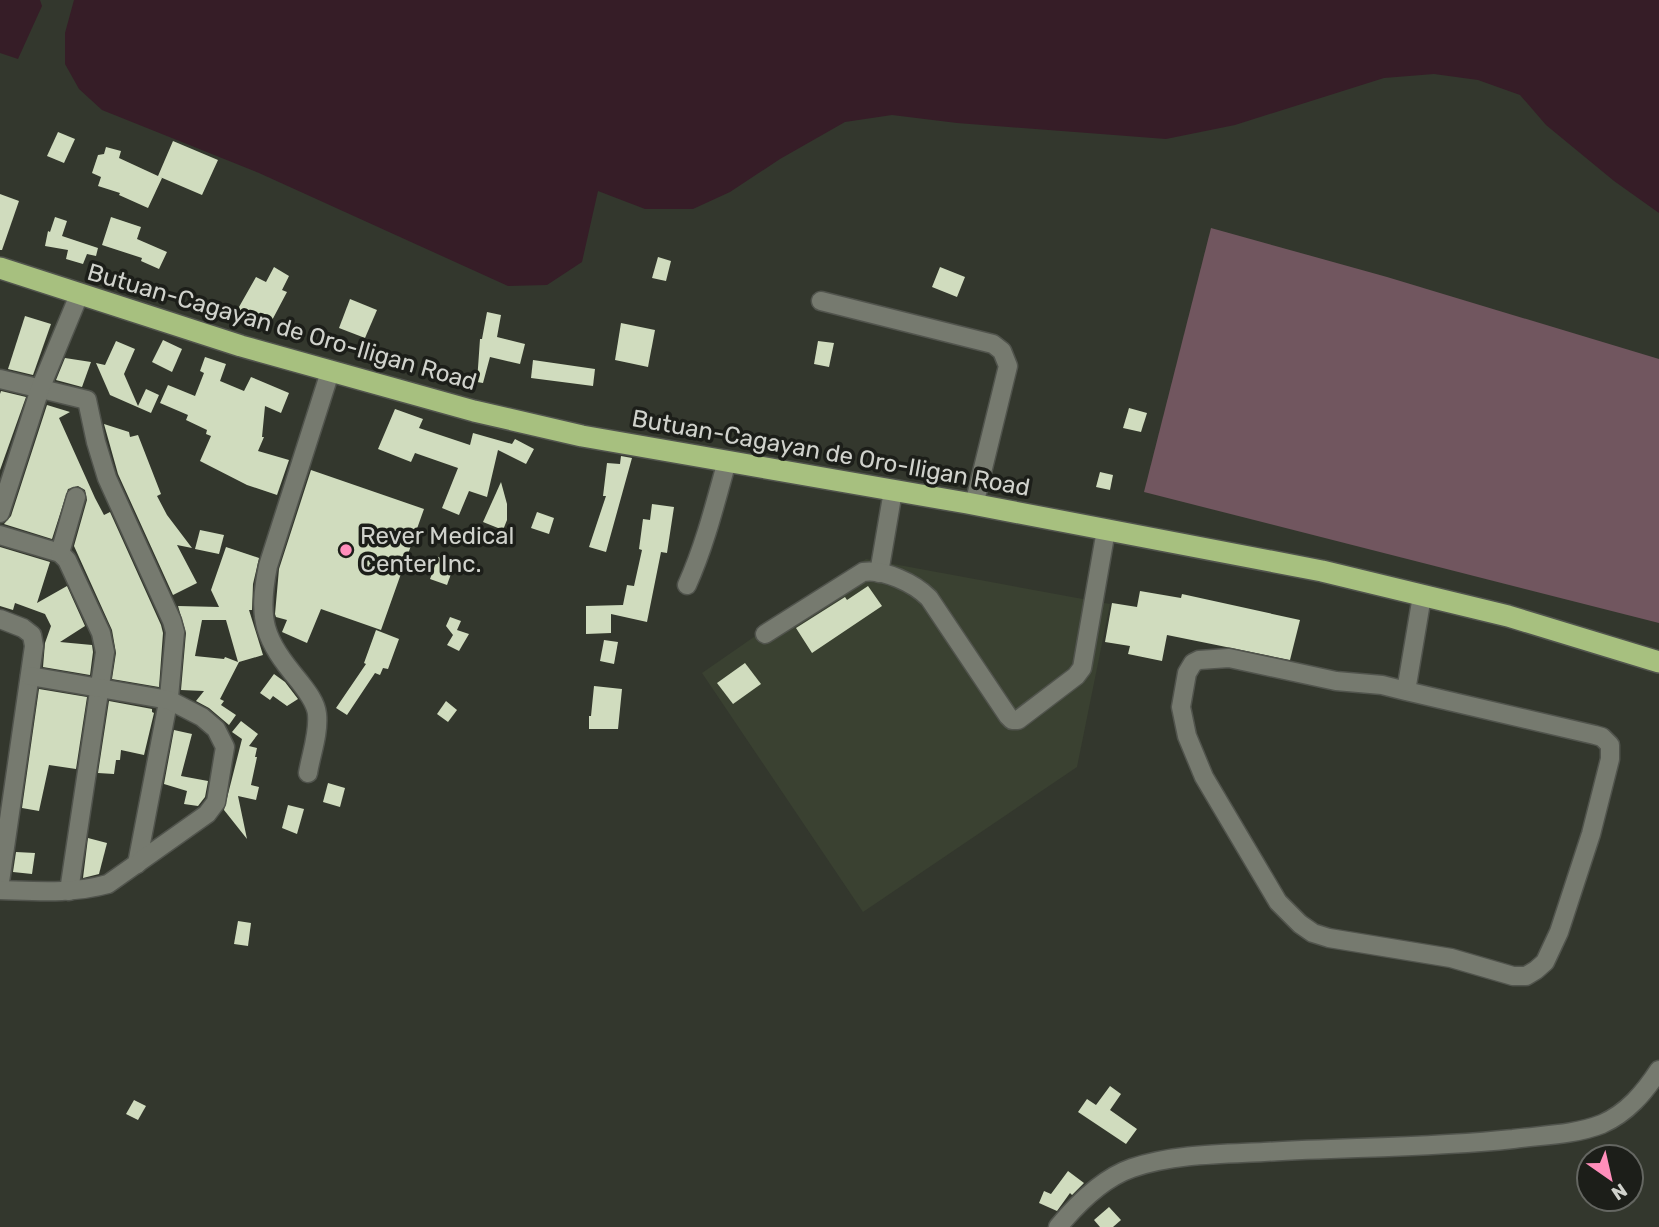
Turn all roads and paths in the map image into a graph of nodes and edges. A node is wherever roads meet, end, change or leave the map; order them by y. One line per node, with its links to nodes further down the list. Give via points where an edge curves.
1 (0, 268): 2 (highway, Butuan-Cagayan de Oro-Iligan Road)
2 (71, 292): 4 (highway, Butuan-Cagayan de Oro-Iligan Road); 6 (street)
3 (821, 301): 10 (street, via 993,344 1002,351 1008,366)
4 (330, 372): 7 (highway, Butuan-Cagayan de Oro-Iligan Road, via 582,436); 25 (street, via 262,594 262,611 276,654 307,691 317,713)
5 (0, 379): 6 (street)
6 (40, 388): 11 (street); 24 (street, via 89,403 107,478 175,632)
7 (727, 461): 8 (highway, Butuan-Cagayan de Oro-Iligan Road); 16 (street, via 707,537)
8 (893, 491): 10 (highway, Butuan-Cagayan de Oro-Iligan Road); 15 (street)
9 (76, 497): 14 (street)
10 (974, 505): 12 (highway, Butuan-Cagayan de Oro-Iligan Road)
11 (0, 513)
12 (1106, 530): 15 (street, via 1082,668 1018,720 1008,716 929,598 920,589); 17 (highway, Butuan-Cagayan de Oro-Iligan Road, via 1322,571)
13 (0, 535): 14 (street)
14 (60, 553): 22 (street, via 101,633 105,652)
15 (879, 573): 19 (street, via 863,572)
16 (687, 585)
17 (1422, 596): 20 (highway, Butuan-Cagayan de Oro-Iligan Road, via 1508,616); 23 (street)
18 (0, 618): 21 (street, via 32,635)
19 (765, 634)
20 (1659, 663)
21 (30, 676): 22 (street); 26 (street)
22 (101, 688): 24 (street); 30 (street)
23 (1406, 691): 23 (street, via 1595,735 1610,745 1591,834 1559,932 1545,962 1526,976 1329,938 1300,924 1278,902 1204,777 1190,746 1181,707 1187,673 1199,660 1229,658)
24 (169, 700): 27 (street); 27 (street, via 202,717 216,729 225,747 216,802 207,814)
25 (308, 773)
26 (6, 788): 28 (street)
27 (137, 864): 30 (street, via 108,884)
28 (0, 883)
29 (0, 890): 30 (street)
30 (69, 891)
31 (1659, 1070): 32 (street, via 1628,1108 1581,1131 1450,1146 1240,1153 1155,1162 1129,1169 1090,1194)
32 (1058, 1227)

